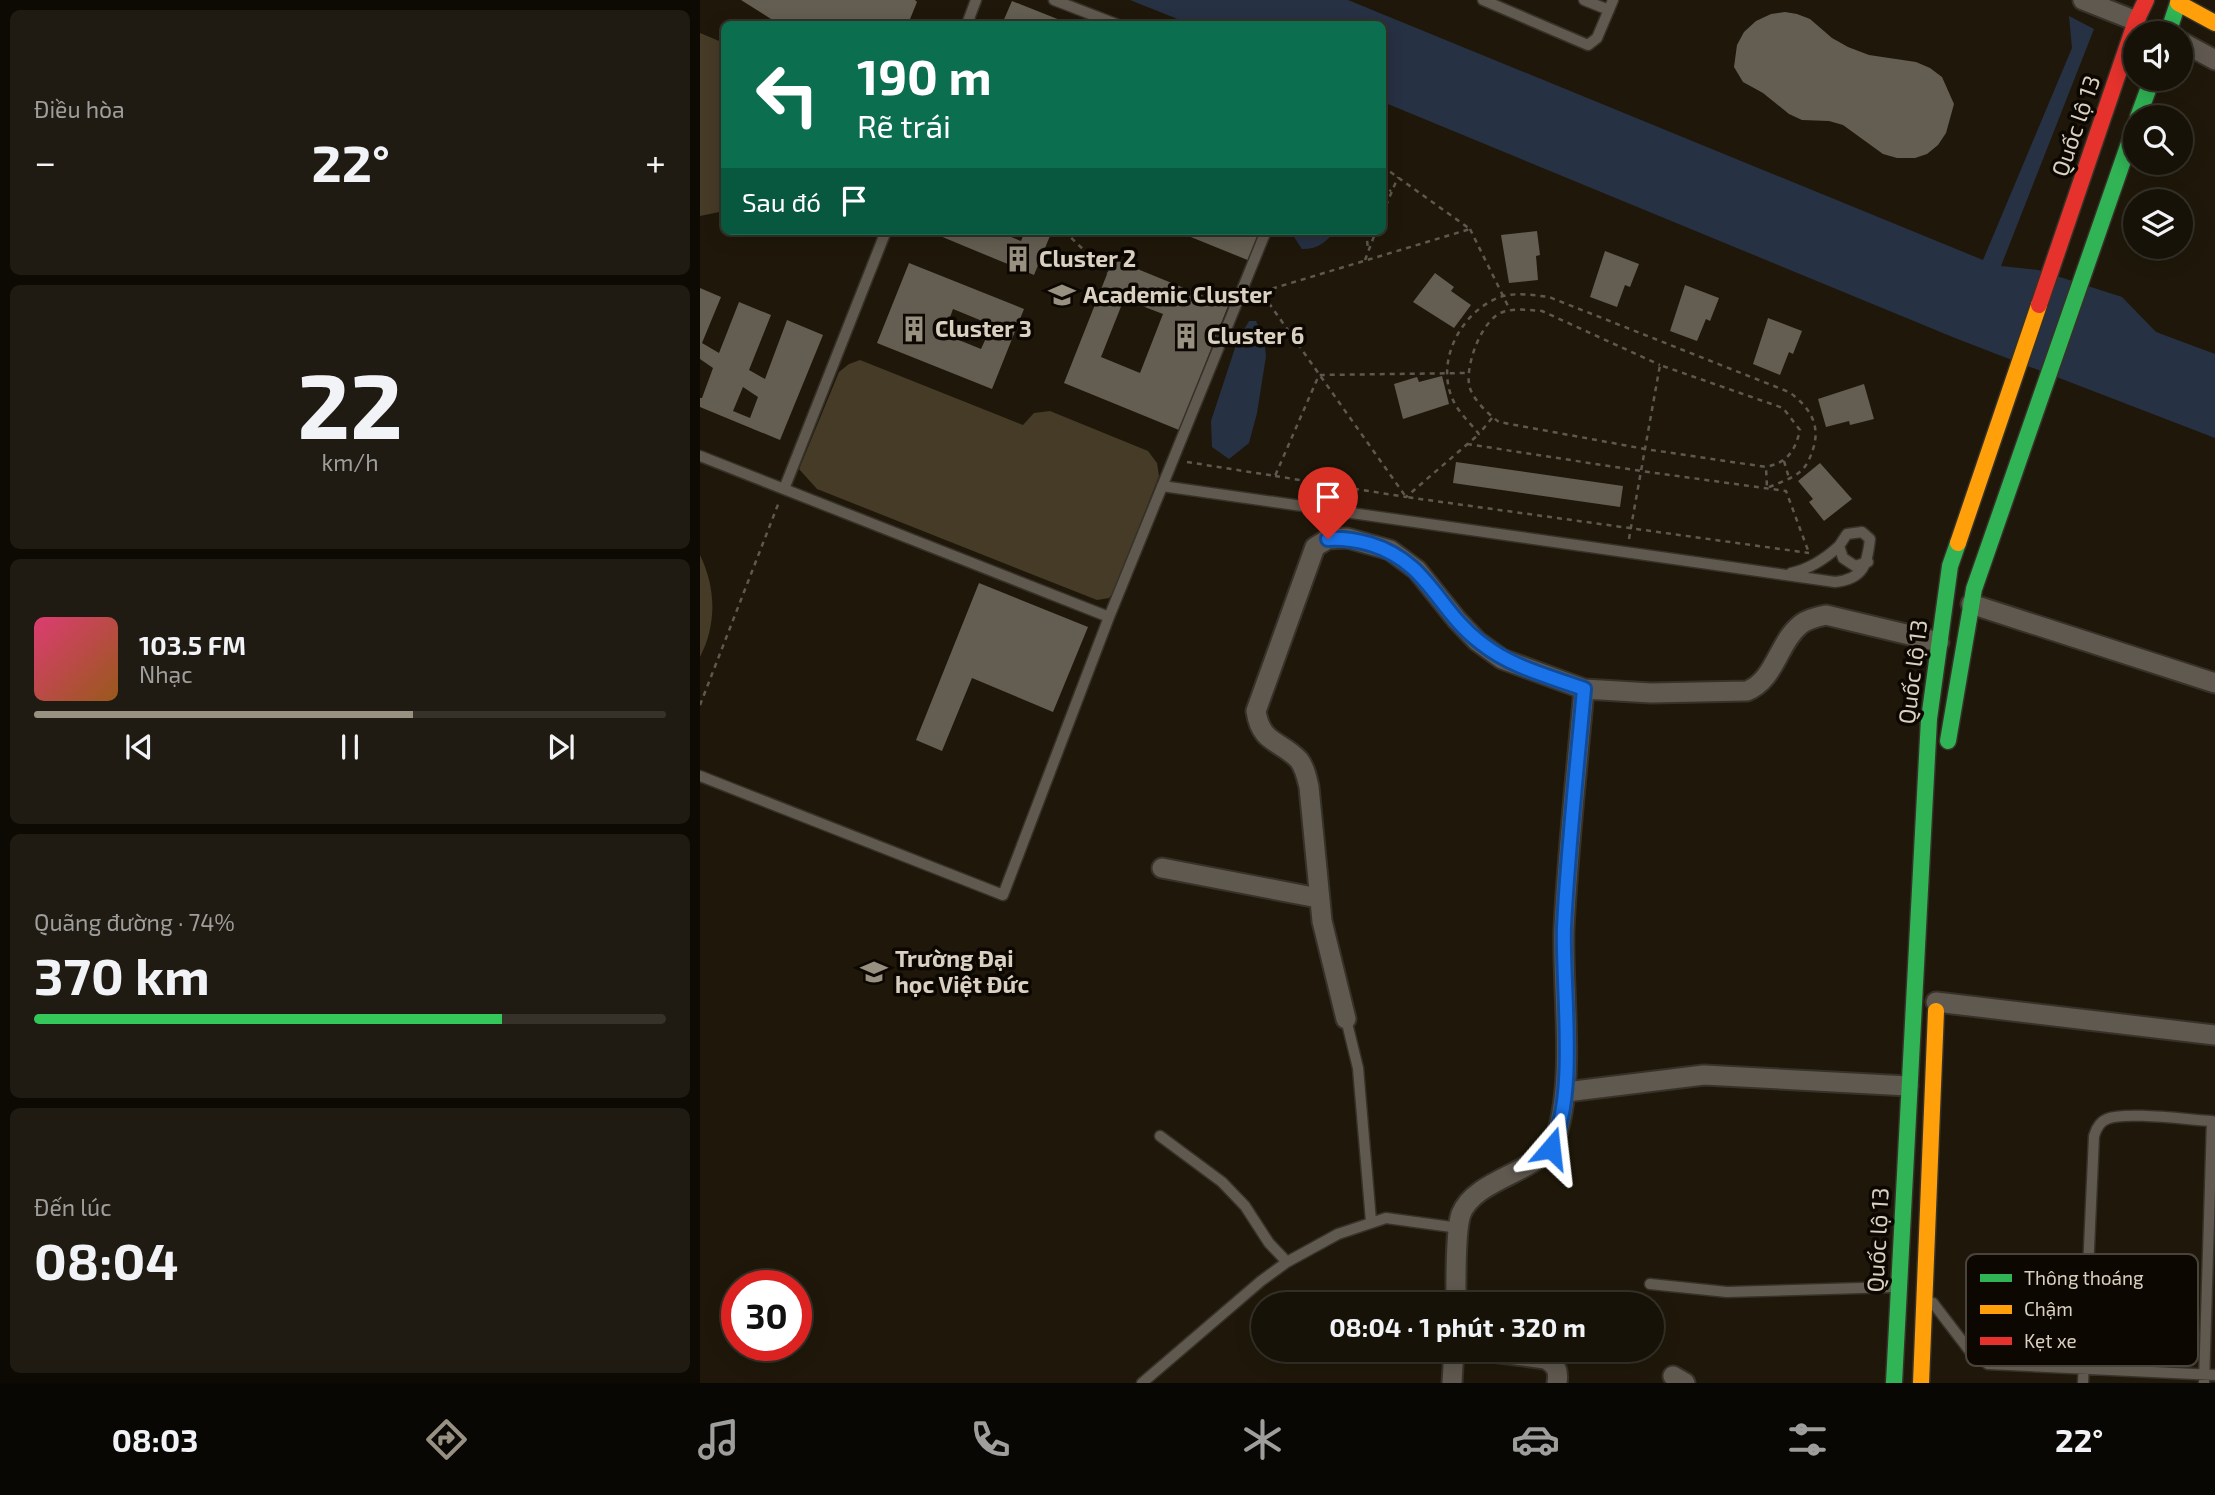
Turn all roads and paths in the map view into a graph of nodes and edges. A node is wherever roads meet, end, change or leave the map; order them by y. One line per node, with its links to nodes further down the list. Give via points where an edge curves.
1 (976, 0): 9 (lane)
2 (1054, 0): 10 (lane)
3 (1483, 0): 8 (lane, via 1588,45 1597,38)
4 (1584, 0): 8 (lane)
5 (2083, 0): 11 (street)
6 (2146, 0): 12 (main road, Quốc lộ 13)
7 (2176, 1): 13 (main road, Quốc lộ 13); 14 (main road)
8 (1611, 5)
9 (968, 21)
10 (1108, 21)
11 (2137, 21)
12 (2153, 21)
13 (2160, 21)
14 (2215, 23)
15 (2193, 48): 16 (street)
16 (2215, 60)
17 (2128, 91): 61 (main road, Quốc lộ 13, via 2056,257 2013,379 1950,566)
18 (2123, 160): 59 (main road, Quốc lộ 13)
19 (1386, 169): 20 (path)
20 (1398, 177): 21 (path); 24 (path)
21 (1393, 188): 22 (path); 23 (path)
22 (1386, 194)
23 (1386, 205)
24 (1470, 229): 31 (path); 33 (path)
25 (884, 235): 52 (lane)
26 (1068, 235): 32 (path)
27 (1264, 235): 44 (lane)
28 (1366, 235): 30 (path)
29 (1374, 235): 30 (path)
30 (1368, 251): 31 (path)
31 (1365, 261): 38 (path, via 1261,292)
32 (1108, 273)
33 (1503, 296): 34 (path); 36 (path, via 1482,305 1454,337); 49 (path, via 1549,297 1789,392 1801,401 1816,426 1811,456 1803,470)
34 (1511, 311): 35 (path, via 1542,311); 37 (path, via 1500,313 1480,335)
35 (1660, 365): 42 (path); 45 (path, via 1783,408 1800,430)
36 (1448, 373): 37 (path); 38 (path); 40 (path, via 1456,405)
37 (1469, 373): 39 (path, via 1469,386)
38 (1319, 375): 48 (path); 53 (path)
39 (1493, 417): 40 (path); 42 (path, via 1499,422)
40 (1479, 435): 41 (path)
41 (1467, 444): 47 (path); 53 (path)
42 (1645, 449): 46 (path); 47 (path)
43 (700, 456): 52 (lane)
44 (1173, 459): 48 (path); 50 (lane)
45 (1784, 461): 46 (path); 49 (path)
46 (1766, 467): 51 (path)
47 (1641, 471): 51 (path); 54 (path)
48 (1275, 476): 53 (path)
49 (1790, 478): 51 (path)
50 (1163, 486): 56 (lane); 60 (lane)
51 (1767, 488): 54 (path, via 1786,491 1809,553)
52 (784, 489): 60 (lane); 64 (path)
53 (1406, 497): 54 (path)
54 (1631, 527): 56 (path)
55 (1839, 546): 57 (lane, via 1843,558 1855,566); 57 (lane, via 1847,534 1862,532 1870,539); 58 (lane, via 1803,570)
56 (1626, 552): 58 (lane)
57 (1868, 562): 58 (lane, via 1848,581)
58 (1783, 575)
59 (1971, 604): 62 (street); 65 (main road, Quốc lộ 13)
60 (1109, 617): 66 (lane, via 1003,895)
61 (1938, 642): 63 (street, via 1826,615 1798,626 1764,679 1747,691); 72 (main road, Quốc lộ 13, via 1929,719)
62 (2215, 683)
63 (1584, 689): 68 (street, via 1502,659 1457,620 1417,570 1390,550 1347,538 1328,539 1315,547 1256,710 1258,725 1268,739 1298,760 1306,772); 73 (street, via 1564,928)
64 (700, 705)
65 (1947, 761)
66 (700, 776)
67 (1162, 868): 68 (street)
68 (1318, 898): 70 (street)
69 (1937, 995): 71 (street); 84 (main road)
70 (1346, 1019): 76 (lane, via 1358,1068)
71 (2215, 1035)
72 (1908, 1086): 73 (street, via 1712,1075); 82 (main road, Quốc lộ 13)
73 (1566, 1092): 77 (street, via 1551,1148 1468,1202)
74 (2214, 1121): 78 (lane); 79 (lane, via 2113,1117 2103,1121 2096,1130)
75 (1160, 1136): 80 (lane, via 1222,1182)
76 (1371, 1221): 77 (lane, via 1386,1218); 80 (lane)
77 (1459, 1228): 83 (street)
78 (2212, 1247): 90 (lane)
79 (2087, 1254)
80 (1287, 1262): 91 (lane)
81 (1650, 1284): 82 (lane, via 1727,1292)
82 (1898, 1287): 94 (main road, Quốc lộ 13)
83 (1456, 1292)
84 (1925, 1294): 85 (lane); 95 (main road)
85 (1966, 1346)
86 (1453, 1362): 92 (street)
87 (1550, 1362): 93 (street, via 1558,1370)
88 (1997, 1366): 89 (lane)
89 (2083, 1367): 90 (lane); 96 (lane)
90 (2208, 1377)
91 (1142, 1383)
92 (1452, 1383)
93 (1557, 1383)
94 (1894, 1383)
95 (1922, 1383)
96 (2083, 1383)

